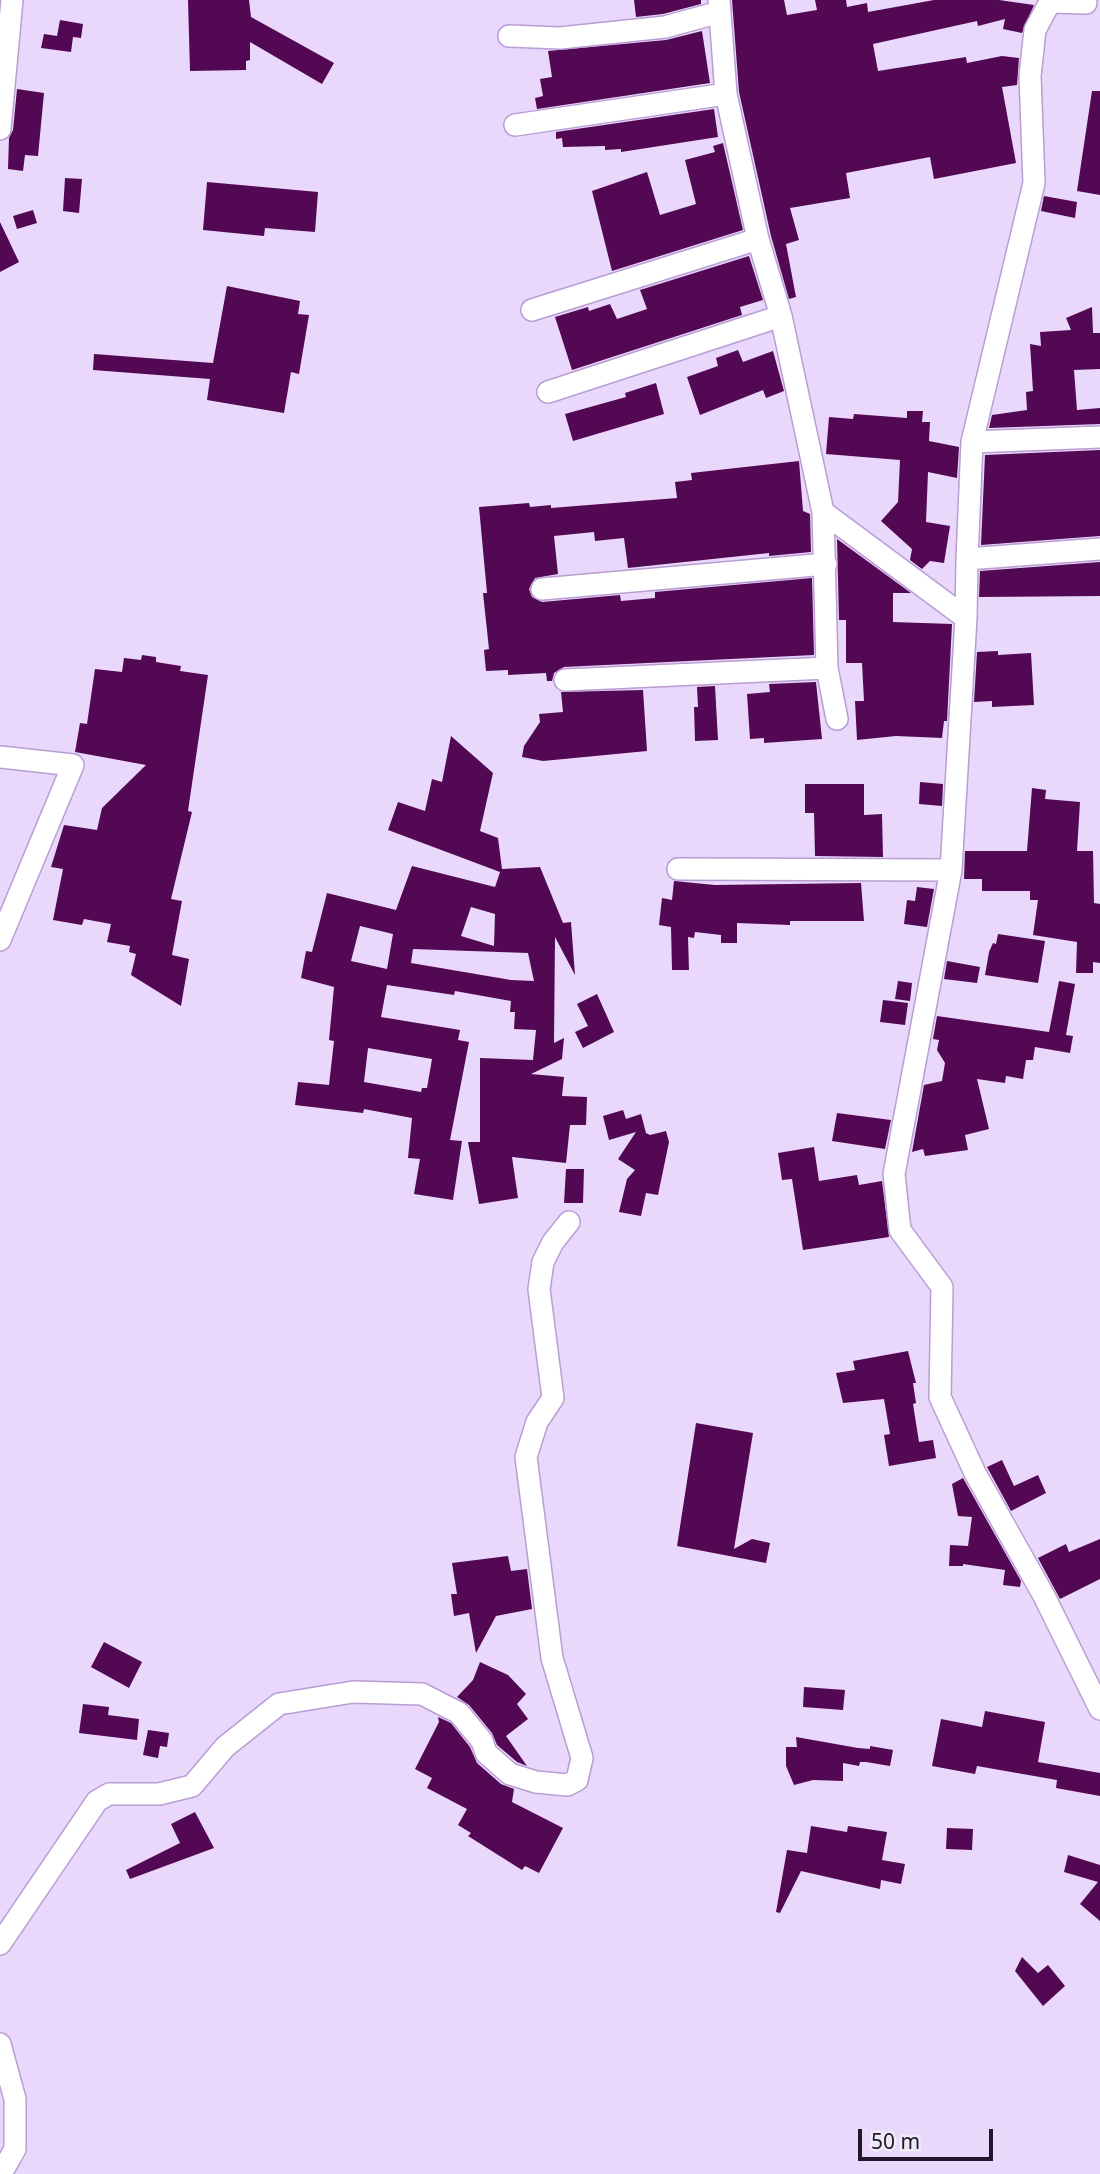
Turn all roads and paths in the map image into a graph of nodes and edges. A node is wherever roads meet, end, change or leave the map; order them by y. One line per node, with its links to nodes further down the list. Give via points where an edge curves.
1 (12, 0): 7 (street)
2 (1086, 0): 13 (street, via 1050,2 1035,30 1030,76 1034,183)
3 (720, 6): 4 (street, via 665,27 560,38); 5 (street)
4 (509, 36)
5 (726, 94): 6 (street); 8 (street)
6 (515, 125)
7 (0, 129)
8 (758, 239): 9 (street); 10 (street)
9 (532, 310)
10 (780, 316): 11 (street); 14 (street)
11 (548, 392)
12 (1100, 437): 13 (street)
13 (972, 442): 16 (street)
14 (823, 512): 17 (street); 19 (street)
15 (1100, 549): 16 (street)
16 (967, 559): 19 (street)
17 (826, 564): 18 (street); 20 (street)
18 (542, 589)
19 (966, 618): 25 (street)
20 (827, 668): 21 (street); 22 (street)
21 (565, 680)
22 (837, 719)
23 (0, 757): 26 (street, via 73,765)
24 (678, 869): 25 (street)
25 (951, 870): 28 (street, via 894,1174 900,1230 942,1287 940,1397 975,1473)
26 (0, 940)
27 (569, 1222): 29 (street, via 544,1262 539,1289 553,1398 537,1422 526,1457 552,1658 582,1758 577,1780 567,1785 510,1774 486,1753 459,1713 422,1694 353,1692 279,1704 225,1747 192,1786 159,1794 109,1794 96,1801)
28 (1100, 1709)
29 (0, 1944)
30 (0, 2044): 31 (street, via 15,2099 15,2149)
31 (1, 2174)

